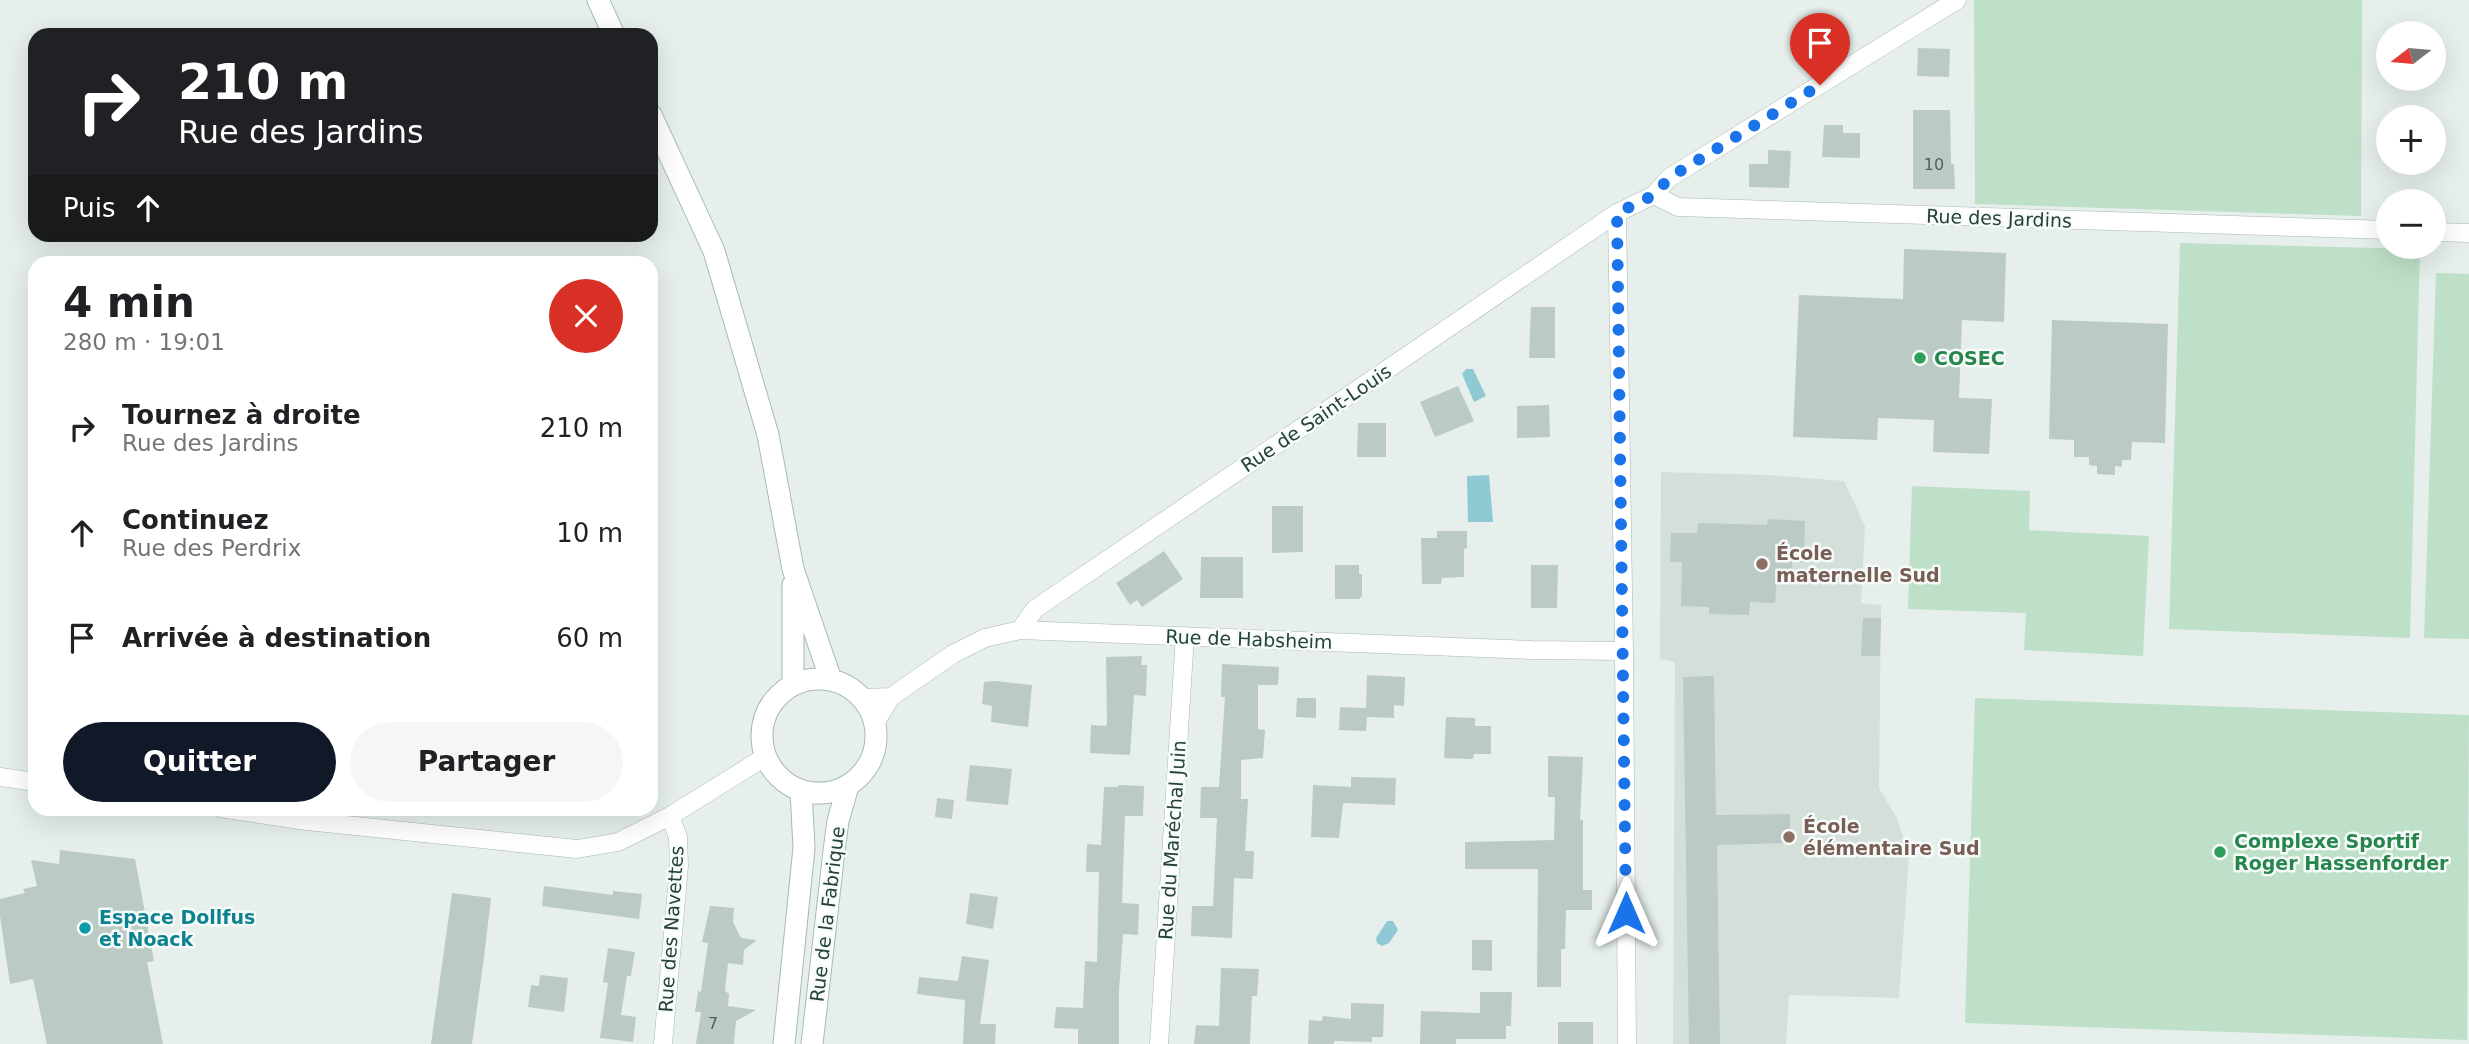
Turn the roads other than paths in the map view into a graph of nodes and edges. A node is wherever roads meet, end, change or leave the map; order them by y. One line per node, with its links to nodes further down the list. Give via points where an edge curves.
1 (598, 0): 3 (main road)
2 (1957, 0): 5 (street, via 1669,178)
3 (611, 28)
4 (658, 130): 10 (main road, via 714,251 768,435)
5 (1654, 195): 6 (street); 7 (street, Rue des Jardins, via 1678,207)
6 (1617, 213): 11 (street, Rue de Saint-Louis, via 1035,609); 13 (street)
7 (2376, 230)
8 (2446, 232): 9 (street)
9 (2469, 233)
10 (793, 569): 14 (main road); 15 (main road)
11 (1020, 630): 12 (street, Rue de Habsheim); 16 (street, Rue de Habsheim, via 985,638 953,654)
12 (1185, 636): 13 (street, Rue de Habsheim); 29 (street, Rue du Maréchal Juin)
13 (1624, 651): 30 (street)
14 (831, 680): 15 (main road); 17 (main road)
15 (793, 684): 19 (main road, via 769,708 763,724)
16 (891, 697): 17 (street); 18 (street, Rue de Habsheim)
17 (862, 698): 18 (main road)
18 (875, 723): 22 (main road, via 874,752)
19 (765, 757): 23 (main road, via 780,778); 25 (street)
20 (0, 777): 21 (street)
21 (28, 781)
22 (848, 786): 23 (main road, via 825,793); 28 (main road, Rue de la Fabrique, via 838,821)
23 (801, 790): 27 (main road, Rue de la Fabrique, via 804,848)
24 (274, 816): 25 (street, via 577,849 618,842)
25 (670, 816): 26 (street, Rue des Navettes, via 678,837 679,866)
26 (663, 1044)
27 (784, 1044)
28 (811, 1044)
29 (1159, 1044)
30 (1627, 1044)

